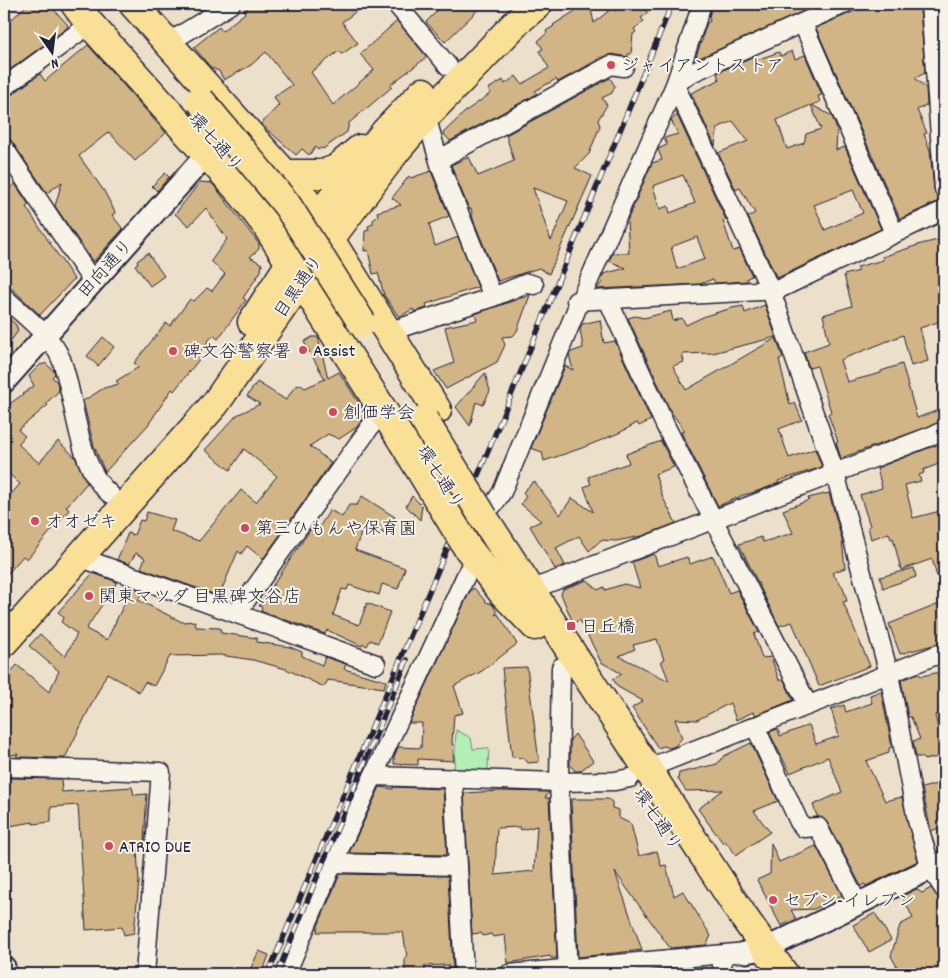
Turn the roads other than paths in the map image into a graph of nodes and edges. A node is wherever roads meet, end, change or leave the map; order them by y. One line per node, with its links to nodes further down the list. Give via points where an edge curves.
1 (114, 4): 17 (main road, 環七通り)
2 (133, 4): 12 (main road)
3 (231, 4): 12 (street)
4 (396, 4): 13 (street)
5 (508, 4): 13 (main road, 目黒通り)
6 (538, 4): 18 (main road, 目黒通り)
7 (702, 4): 15 (street)
8 (844, 4): 11 (street)
9 (930, 4): 24 (street)
10 (85, 11): 16 (street); 17 (main road, 環七通り); 21 (main road)
11 (803, 24): 15 (street, via 689,74); 27 (street)
12 (168, 43): 23 (main road)
13 (448, 66): 19 (main road, 目黒通り)
14 (624, 67): 22 (street, via 611,65)
15 (675, 85): 31 (street); 35 (street)
16 (4, 87)
17 (195, 106): 37 (main road, 環七通り, via 265,200)
18 (426, 116): 22 (street); 26 (main road, 目黒通り)
19 (385, 132): 23 (main road, via 336,169 322,174); 26 (main road, 目黒通り)
20 (4, 148): 29 (street)
21 (206, 155): 28 (main road, via 248,203); 29 (street, 田向通り)
22 (440, 159): 33 (street)
23 (285, 174): 26 (main road)
24 (944, 189)
25 (944, 210): 27 (street)
26 (323, 230): 28 (main road, 目黒通り); 38 (main road)
27 (894, 233): 31 (street)
28 (296, 272): 36 (main road, 目黒通り); 37 (main road); 45 (main road, 目黒通り, via 214,378)
29 (92, 282): 39 (street, 田向通り)
30 (534, 285): 33 (street, via 526,283)
31 (771, 291): 34 (street); 44 (street)
32 (4, 297): 39 (street)
33 (493, 297): 38 (street)
34 (608, 300): 35 (street); 46 (street)
35 (577, 302): 47 (street, via 502,492)
36 (272, 325): 37 (main road, via 302,318); 48 (main road, 目黒通り, via 216,404)
37 (348, 327): 41 (main road); 42 (main road, 環七通り)
38 (388, 332): 42 (main road)
39 (44, 336): 40 (street, 田向通り); 45 (street, via 61,358 80,441 100,486)
40 (4, 382)
41 (383, 410): 42 (main road); 50 (street)
42 (419, 426): 47 (main road, 環七通り, bridge)
43 (944, 432): 44 (street)
44 (835, 473): 46 (street); 57 (street)
45 (110, 494): 51 (main road, 目黒通り)
46 (714, 520): 49 (street); 58 (street)
47 (478, 531): 49 (main road); 52 (main road, 環七通り); 52 (main road); 62 (street)
48 (79, 557): 50 (street); 53 (main road, 目黒通り)
49 (538, 587): 52 (main road)
50 (237, 613): 55 (street)
51 (4, 614)
52 (542, 622): 56 (main road, 環七通り); 61 (main road, 環七通り)
53 (4, 642)
54 (944, 652): 57 (street)
55 (376, 664)
56 (561, 667): 61 (main road, 環七通り); 64 (street)
57 (888, 674): 58 (street); 67 (street, via 917,820)
58 (808, 705): 59 (street)
59 (755, 726): 61 (street); 69 (street, via 800,822 804,828 818,827)
60 (4, 767): 74 (street, via 161,772)
61 (638, 774): 64 (street, via 615,781); 70 (main road, 環七通り)
62 (373, 776): 63 (street); 65 (street)
63 (453, 778): 64 (street); 66 (street)
64 (559, 782): 72 (street)
65 (333, 863): 66 (street); 75 (street)
66 (457, 866): 76 (street)
67 (938, 866): 68 (street); 69 (street)
68 (944, 889)
69 (858, 904): 70 (street)
70 (749, 957): 72 (street); 78 (street); 79 (main road, 環七通り)
71 (4, 967): 73 (street)
72 (568, 972): 77 (street)
73 (5, 974)
74 (145, 974)
75 (286, 974)
76 (464, 974)
77 (509, 974)
78 (723, 974)
79 (784, 974)

